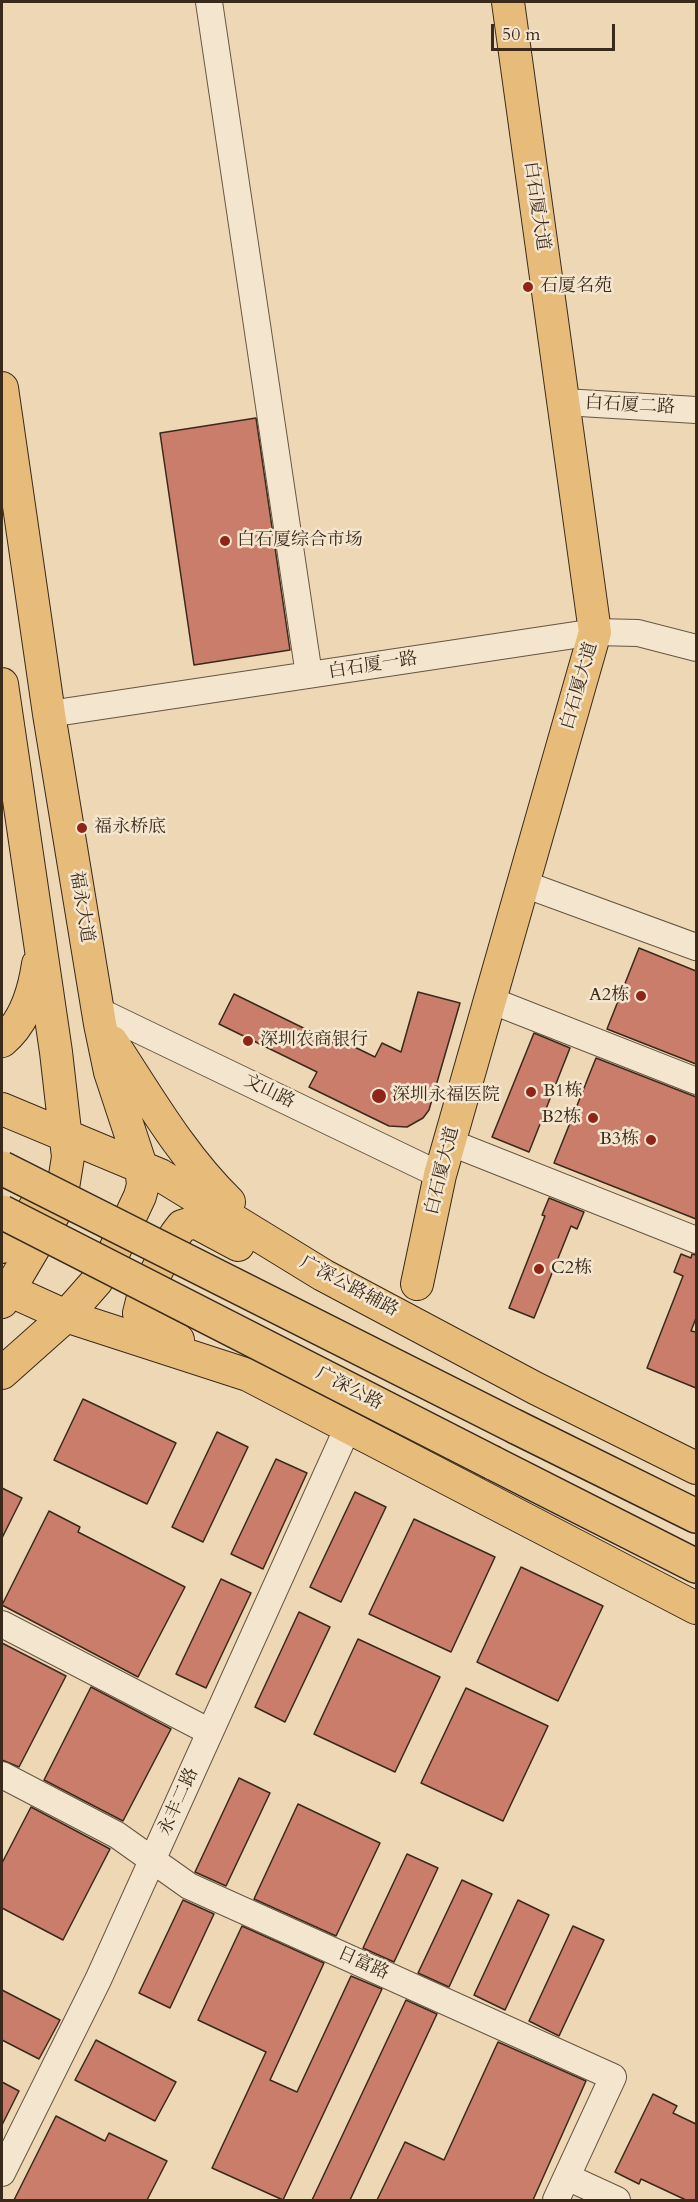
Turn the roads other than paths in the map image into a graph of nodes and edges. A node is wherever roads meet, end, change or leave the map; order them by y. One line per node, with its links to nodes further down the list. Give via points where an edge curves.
1 (210, 2): 8 (street)
2 (508, 2): 4 (main road, 白石厦大道)
3 (2, 388): 10 (main road, 福永大道)
4 (564, 402): 5 (street, 白石厦二路); 6 (main road, 白石厦大道)
5 (696, 410)
6 (595, 632): 7 (street, 白石厦一路, via 638,633); 8 (street, 白石厦一路); 11 (main road, 白石厦大道)
7 (696, 648)
8 (309, 675): 10 (street, 白石厦一路)
9 (2, 684): 13 (main road)
10 (49, 714): 15 (main road, 福永大道)
11 (524, 884): 12 (street); 14 (main road, 白石厦大道)
12 (696, 947)
13 (41, 948): 16 (main road, via 29,1001); 19 (main road)
14 (490, 1000): 17 (street); 20 (main road, 白石厦大道)
15 (99, 1017): 21 (main road, 福永大道, via 110,1072); 23 (street, 文山路); 26 (main road, via 194,1165)
16 (2, 1041)
17 (696, 1081)
18 (2, 1110): 19 (main road, 广深公路辅路); 27 (main road, via 40,1132 52,1150 53,1162 38,1204 21,1229)
19 (66, 1135): 21 (main road, 广深公路辅路); 30 (main road, via 68,1157 62,1194 46,1229)
20 (449, 1142): 23 (main road, 白石厦大道); 25 (street)
21 (141, 1166): 26 (main road, 广深公路辅路, via 194,1194); 31 (main road, 福永大道, via 140,1196 116,1248 96,1282)
22 (2, 1168): 35 (highway, bridge)
23 (440, 1175): 29 (main road, 白石厦大道)
24 (2, 1212): 39 (highway, 广深公路, bridge)
25 (696, 1240)
26 (270, 1243): 28 (main road, 广深公路辅路)
27 (2, 1247)
28 (323, 1275): 33 (main road, via 255,1253 201,1224 189,1222 176,1233 143,1297 139,1313 157,1330); 36 (main road, 广深公路辅路)
29 (417, 1284)
30 (4, 1293): 31 (main road)
31 (66, 1316): 32 (main road, 福永大道); 33 (main road)
32 (2, 1373)
33 (248, 1375): 34 (main road)
34 (348, 1427): 40 (main road); 42 (street, 永丰二路)
35 (516, 1427): 37 (highway, via 599,1450); 38 (highway)
36 (696, 1468)
37 (696, 1494)
38 (696, 1516)
39 (696, 1566)
40 (696, 1608)
41 (2, 1624): 42 (street)
42 (210, 1732): 44 (street, 永丰二路)
43 (2, 1775): 44 (street, 日富路, via 117,1835)
44 (152, 1859): 45 (street, 永丰二路, via 98,1980); 46 (street, 日富路, via 189,1886 613,2077)
45 (2, 2173)
46 (567, 2176): 47 (street, 日富路); 48 (street)
47 (556, 2200)
48 (617, 2200)

